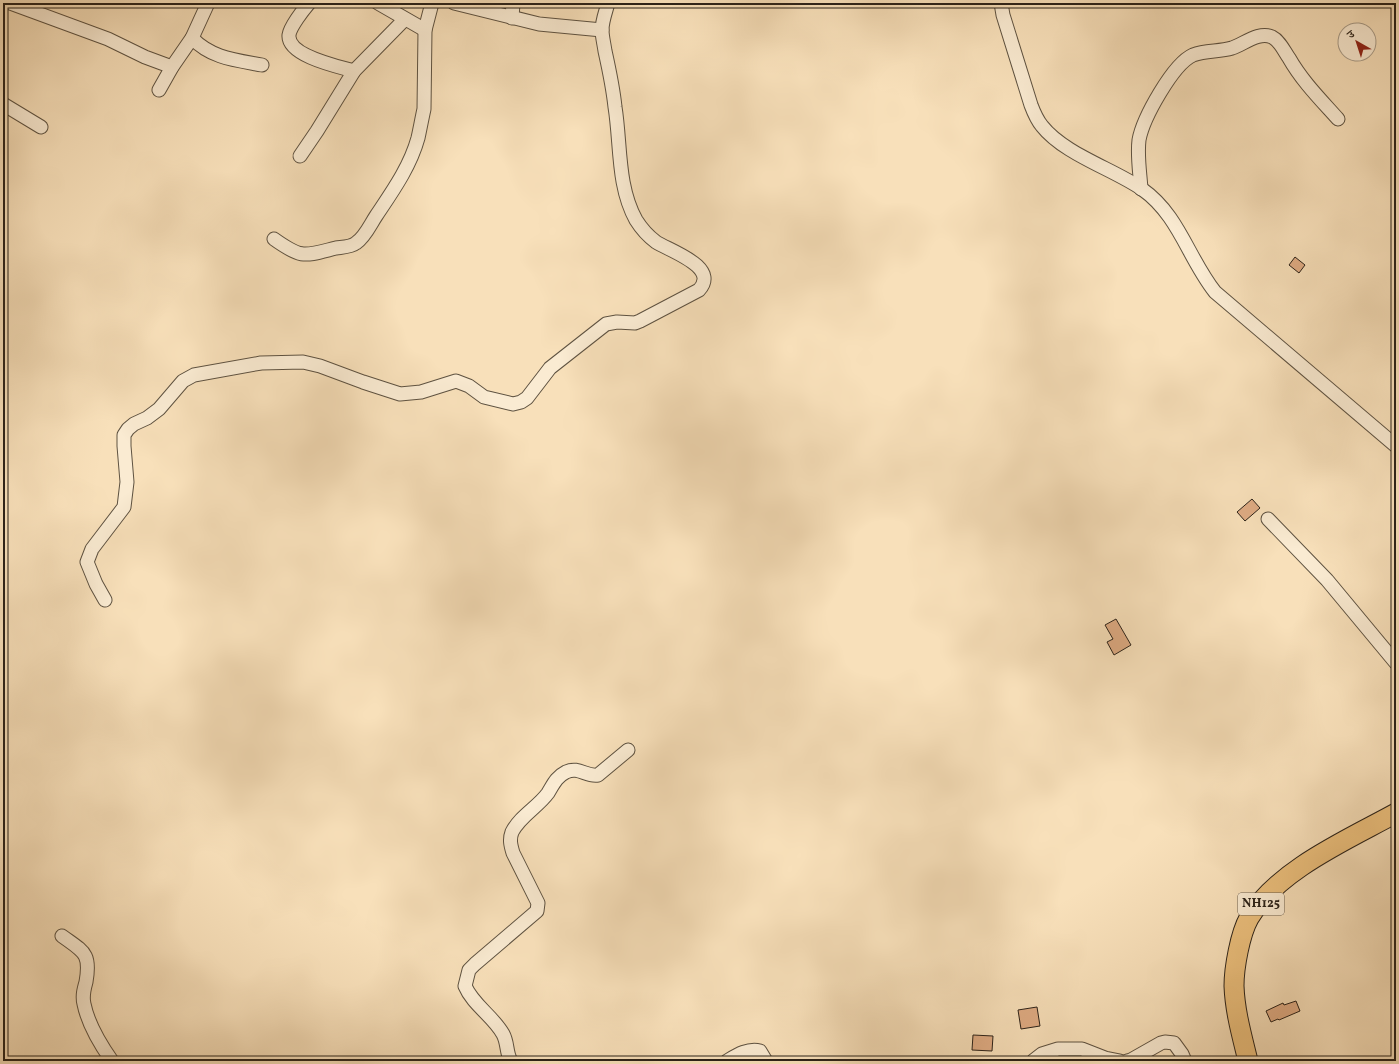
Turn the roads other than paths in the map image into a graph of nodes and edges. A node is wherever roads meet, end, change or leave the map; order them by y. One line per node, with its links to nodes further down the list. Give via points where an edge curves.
1 (10, 3): 16 (street, via 108,39)
2 (208, 3): 14 (street)
3 (308, 3): 17 (street, via 290,31 291,43 310,58)
4 (378, 3): 11 (street)
5 (432, 3): 12 (street)
6 (454, 3): 10 (street)
7 (513, 3): 10 (street)
8 (608, 3): 13 (street)
9 (1001, 3): 23 (street, via 1031,105 1042,127 1068,148)
10 (512, 18): 13 (street, via 539,24)
11 (405, 19): 12 (street); 17 (street)
12 (425, 30): 24 (street, via 424,108 417,139 406,169 362,237 351,246 303,255)
13 (602, 30): 27 (street, via 616,108 623,180 633,213 650,237 693,261 704,276 703,286 647,319 635,323 606,324 550,368 527,398 513,404 484,397 469,386 456,381 426,391 400,394 303,362 261,363 188,377 177,386 159,409 134,424 124,435 127,482 124,507 92,549 87,562)
14 (192, 38): 15 (street, via 200,46 222,58); 16 (street)
15 (262, 66)
16 (172, 67): 18 (street)
17 (354, 71): 22 (street)
18 (159, 90)
19 (3, 104): 21 (street)
20 (1338, 119): 23 (street, via 1298,74 1282,47 1272,37 1259,36 1226,50 1201,52 1185,59 1171,76 1142,128 1139,150)
21 (41, 127)
22 (300, 156)
23 (1141, 189): 25 (street, via 1171,218 1215,292)
24 (274, 239)
25 (1396, 446)
26 (1268, 519): 28 (street, via 1327,580)
27 (105, 600)
28 (1396, 664)
29 (628, 750): 33 (street, via 593,776 575,770 565,772 544,798 519,822 510,838 513,853 538,903 537,911 475,964 470,970 465,986 504,1035)
30 (1396, 813): 40 (highway, NH125, via 1313,858 1268,894 1249,919 1239,948 1234,985 1236,1013)
31 (62, 936): 32 (street, via 80,949 88,960 84,1003 98,1039)
32 (112, 1061)
33 (510, 1061)
34 (727, 1061): 35 (street, via 753,1050 760,1051)
35 (766, 1061)
36 (1033, 1061): 37 (street, via 1049,1051 1082,1049)
37 (1120, 1061)
38 (1127, 1061): 39 (street, via 1165,1042 1174,1044)
39 (1185, 1061)
40 (1248, 1061)

